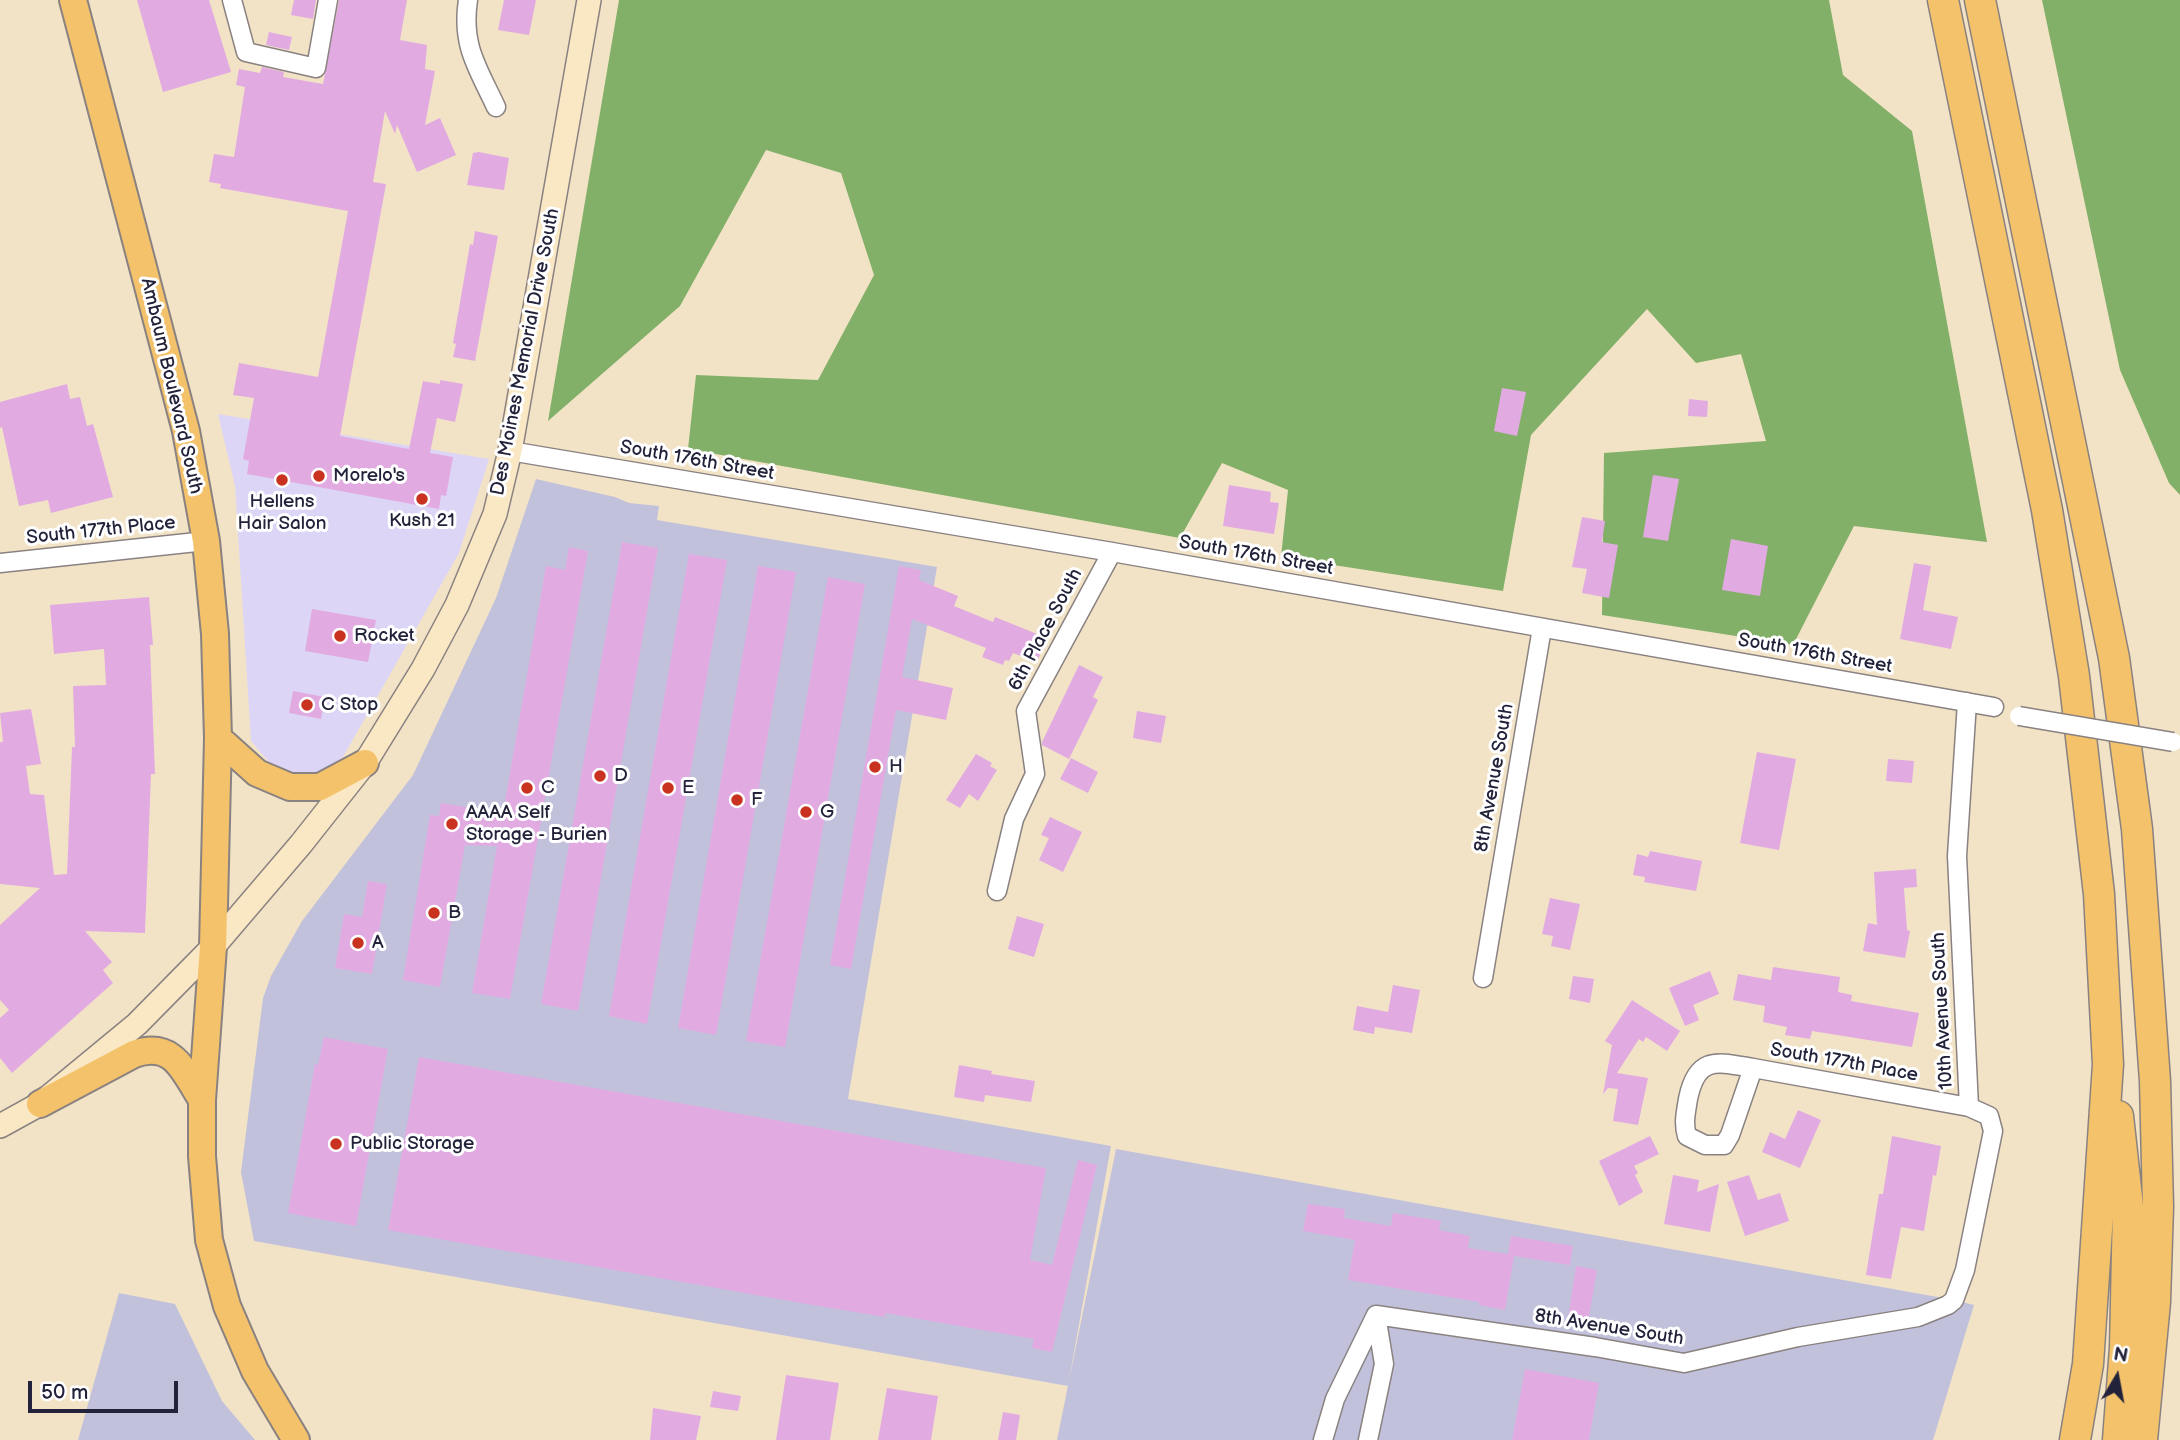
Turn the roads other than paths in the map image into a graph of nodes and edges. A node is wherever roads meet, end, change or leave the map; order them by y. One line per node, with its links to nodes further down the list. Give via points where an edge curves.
1 (73, 0): 10 (main road, Ambaum Boulevard South, via 186,432)
2 (232, 0): 3 (street, via 246,52 316,68)
3 (328, 0)
4 (468, 0): 8 (street, via 467,43)
5 (589, 0): 9 (main road, Des Moines Memorial Drive South)
6 (1943, 0): 23 (highway, via 2047,510 2074,676 2099,894)
7 (1980, 0): 36 (highway, via 2114,658 2138,843 2155,1081 2158,1207 2155,1302)
8 (496, 107)
9 (510, 451): 11 (street, South 176th Street); 19 (main road, Des Moines Memorial Drive South, via 495,514 457,605)
10 (206, 541): 12 (street, South 177th Place); 17 (main road, Ambaum Boulevard South)
11 (1112, 551): 13 (street, South 176th Street); 20 (street, 6th Place South, via 1027,711 1035,774 1014,819)
12 (0, 563)
13 (1542, 628): 14 (street, South 176th Street); 22 (street, 8th Avenue South)
14 (1968, 702): 15 (street, South 176th Street); 27 (street, 10th Avenue South, via 1957,856)
15 (1994, 707)
16 (2020, 716): 18 (street, bridge)
17 (218, 738): 19 (main road, via 257,773 290,787 320,787); 21 (main road, Ambaum Boulevard South)
18 (2176, 742)
19 (365, 763): 21 (main road, Des Moines Memorial Drive South)
20 (997, 891)
21 (213, 947): 25 (main road); 26 (main road, Des Moines Memorial Drive South, via 137,1024)
22 (1483, 978)
23 (2108, 1064): 34 (highway, via 2088,1364); 35 (highway, via 2128,1207)
24 (1753, 1068): 24 (street, South 177th Place, via 1724,1144 1705,1145 1687,1136 1683,1125 1696,1073 1706,1064 1722,1062); 27 (street, South 177th Place)
25 (202, 1100): 26 (main road, via 177,1061 165,1052 145,1050); 31 (main road, via 209,1240 227,1306 255,1371)
26 (40, 1104): 28 (main road, Des Moines Memorial Drive South)
27 (1969, 1107): 29 (street, 10th Avenue South, via 1989,1116 1993,1131 1965,1270)
28 (0, 1126)
29 (1954, 1300): 30 (street, 8th Avenue South, via 1918,1317 1798,1337 1684,1363)
30 (1376, 1315): 32 (street, via 1335,1399); 33 (street, via 1384,1364)
31 (296, 1440)
32 (1323, 1440)
33 (1368, 1440)
34 (2075, 1440)
35 (2118, 1440)
36 (2142, 1440)

